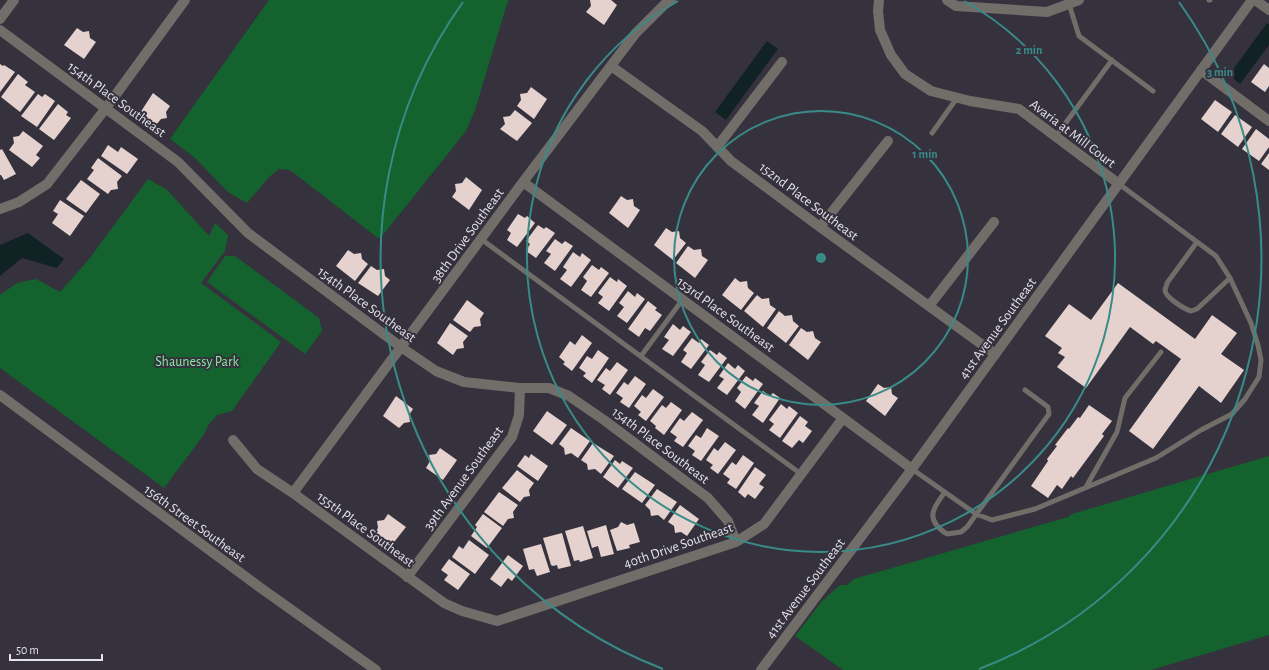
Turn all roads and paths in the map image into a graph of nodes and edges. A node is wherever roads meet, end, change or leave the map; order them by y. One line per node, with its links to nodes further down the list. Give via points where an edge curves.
1 (14, 0): 10 (street)
2 (185, 0): 18 (street)
3 (671, 0): 14 (street, 38th Drive Southeast, via 635,34)
4 (879, 0): 17 (street, Avaria at Mill Court, via 880,30 891,55 905,74 931,91)
5 (947, 0): 8 (street, via 956,6 1047,12)
6 (1079, 0): 8 (street)
7 (1253, 0): 9 (street); 15 (street, 41st Avenue Southeast)
8 (1069, 4): 12 (lane, via 1079,36)
9 (1269, 10)
10 (0, 19)
11 (0, 30): 18 (street, 154th Place Southeast)
12 (1112, 60): 16 (lane); 21 (lane)
13 (782, 62): 23 (street)
14 (611, 66): 23 (street, 152nd Place Southeast, via 702,131); 24 (street, 38th Drive Southeast)
15 (1202, 70): 19 (street); 25 (street, 41st Avenue Southeast)
16 (1153, 90)
17 (957, 98): 20 (lane); 21 (street, Avaria at Mill Court, via 1019,109)
18 (106, 108): 26 (street, via 47,184 19,202); 34 (street, 154th Place Southeast, via 178,162 248,233)
19 (1269, 121)
20 (932, 133)
21 (1056, 136): 25 (street, Avaria at Mill Court)
22 (888, 141): 28 (street)
23 (717, 147): 28 (street, 152nd Place Southeast)
24 (523, 182): 29 (street, 38th Drive Southeast); 32 (street, 153rd Place Southeast)
25 (1118, 184): 30 (lane); 36 (street, 41st Avenue Southeast)
26 (0, 209)
27 (994, 222): 33 (street)
28 (820, 227): 33 (street, 152nd Place Southeast)
29 (481, 239): 34 (street, 38th Drive Southeast); 37 (lane)
30 (1197, 242): 31 (lane, via 1216,256); 31 (lane, via 1167,283 1167,296 1190,311 1196,309)
31 (1230, 278): 45 (lane, via 1251,323 1261,360 1259,377 1246,399 1232,414 1156,458)
32 (683, 299): 37 (lane); 41 (street, 153rd Place Southeast)
33 (929, 306): 36 (street, 152nd Place Southeast)
34 (401, 347): 38 (street, 154th Place Southeast, via 436,371 464,382); 47 (street, 38th Drive Southeast)
35 (1161, 352): 45 (lane, via 1125,398 1117,432)
36 (995, 354): 43 (street, 41st Avenue Southeast)
37 (641, 356): 44 (lane)
38 (520, 388): 49 (street, 154th Place Southeast, via 550,388 569,396 604,420 708,498 728,520); 50 (street, 39th Avenue Southeast, via 520,415 512,437)
39 (1025, 390): 48 (lane, via 1048,407 1049,414)
40 (0, 395): 52 (street, 156th Street Southeast)
41 (843, 418): 43 (street, 153rd Place Southeast); 44 (street, 40th Drive Southeast)
42 (233, 440): 47 (street, 155th Place Southeast, via 257,469)
43 (912, 469): 46 (lane); 53 (street, 41st Avenue Southeast)
44 (801, 474): 49 (street, 40th Drive Southeast, via 764,524)
45 (1086, 488): 48 (lane, via 1035,508 992,520)
46 (945, 492): 48 (lane); 48 (lane, via 933,512 935,524 940,530 947,534 961,532)
47 (293, 493): 50 (street, 155th Place Southeast)
48 (976, 514)
49 (736, 542): 51 (street, 40th Drive Southeast)
50 (407, 576): 51 (street, 155th Place Southeast, via 444,603)
51 (497, 621)
52 (376, 670)
53 (761, 670)

